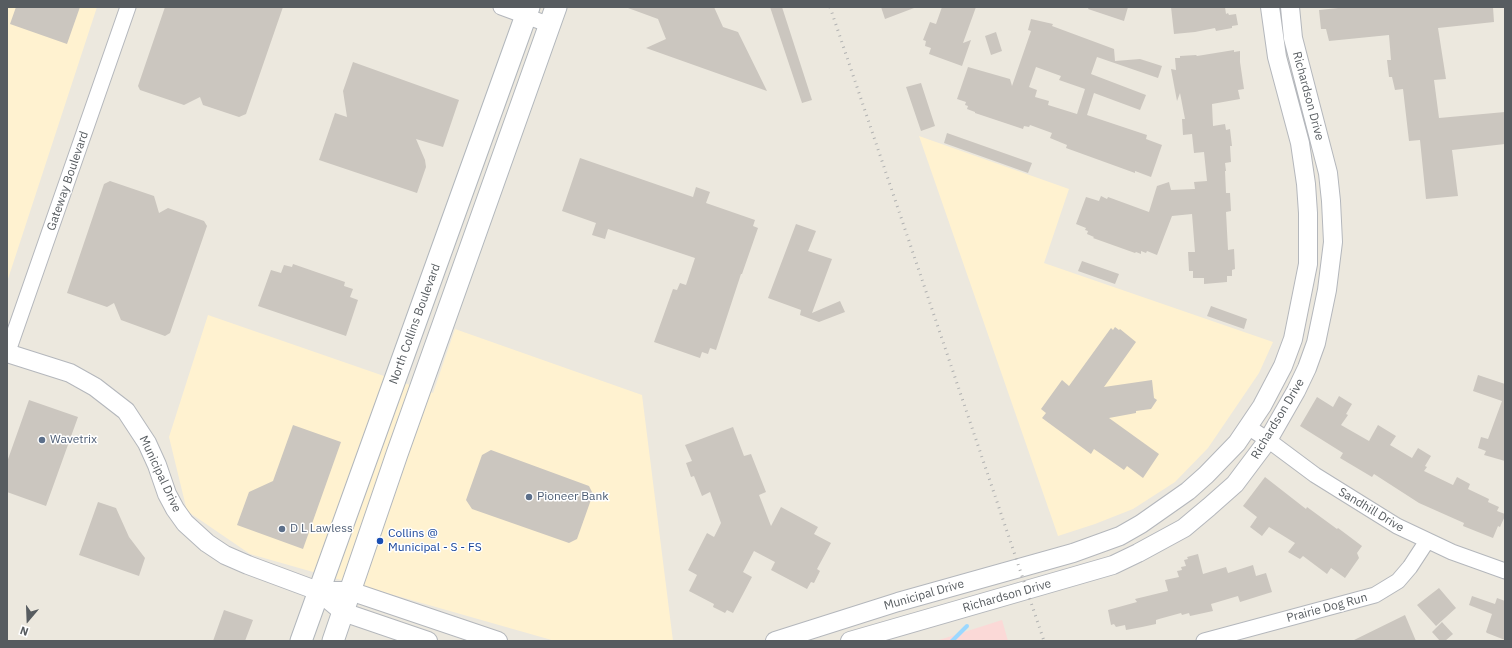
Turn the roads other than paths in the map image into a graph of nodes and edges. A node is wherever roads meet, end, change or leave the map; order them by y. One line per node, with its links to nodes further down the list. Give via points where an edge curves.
1 (128, 7): 10 (street, Gateway Boulevard)
2 (501, 7): 5 (street)
3 (1270, 7): 11 (street, Richardson Drive, via 1278,57 1300,143 1308,213 1308,264 1293,339 1279,373)
4 (1290, 7): 12 (street, Richardson Drive, via 1293,38 1328,173 1332,242 1327,290 1316,343 1296,391)
5 (528, 12): 6 (street); 7 (main road, North Collins Boulevard)
6 (553, 16): 8 (main road)
7 (477, 152): 8 (main road, via 471,206); 9 (main road, North Collins Boulevard)
8 (474, 238): 9 (main road); 17 (main road)
9 (441, 254): 16 (main road, North Collins Boulevard)
10 (7, 353): 16 (street, Municipal Drive, via 70,373 95,387 126,412 147,443 175,509 185,523 207,543 225,555 248,565)
11 (1248, 427): 12 (street, Sandhill Drive); 14 (street, Richardson Drive, via 1223,458 1188,491 1120,536)
12 (1268, 440): 13 (street, Sandhill Drive, via 1367,509); 20 (street, Richardson Drive, via 1234,484 1209,507 1184,528 1138,554 1113,565)
13 (1427, 542): 15 (street, Sandhill Drive); 27 (street, Prairie Dog Run, via 1398,581 1376,595)
14 (1073, 553): 18 (street, Municipal Drive)
15 (1505, 571)
16 (318, 591): 17 (street, Municipal Drive); 19 (street, Municipal Drive); 21 (main road, North Collins Boulevard)
17 (350, 591): 19 (main road); 24 (street, Municipal Drive)
18 (885, 606): 20 (street); 25 (street, Municipal Drive)
19 (343, 612): 22 (main road); 23 (street, Municipal Drive)
20 (892, 629): 26 (street, Richardson Drive)
21 (300, 641)
22 (333, 641)
23 (428, 641)
24 (498, 641)
25 (775, 641)
26 (850, 641)
27 (1204, 641)

